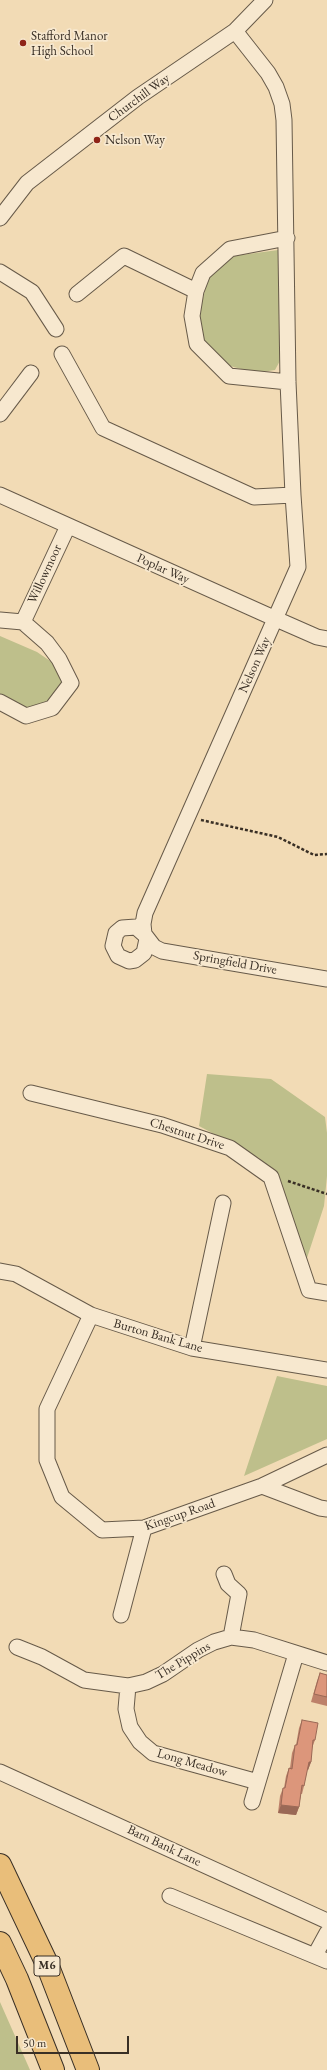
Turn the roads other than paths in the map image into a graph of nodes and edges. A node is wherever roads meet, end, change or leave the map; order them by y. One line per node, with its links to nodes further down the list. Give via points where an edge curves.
1 (265, 0): 2 (street, Churchill Way)
2 (235, 31): 3 (street, Churchill Way, via 138,97 26,183); 4 (street, Nelson Way, via 268,73 282,104)
3 (0, 218)
4 (287, 238): 6 (street, via 230,249 203,273); 11 (street, Nelson Way)
5 (0, 272): 8 (street, via 32,292)
6 (196, 291): 7 (street, via 124,256); 11 (street, via 192,316 197,344 229,376)
7 (77, 294)
8 (56, 329)
9 (62, 354): 14 (street, via 103,428 254,497)
10 (31, 373): 12 (street)
11 (288, 382): 14 (street, Nelson Way)
12 (0, 414)
13 (0, 495): 15 (street, Poplar Way)
14 (292, 495): 17 (street, Nelson Way, via 298,567)
15 (68, 526): 17 (street, Poplar Way); 18 (street, Willowmoor)
16 (0, 620): 18 (street)
17 (276, 620): 19 (street, Poplar Way); 21 (street, Nelson Way, via 145,914 143,924)
18 (23, 622): 20 (street, via 60,659 71,683 52,708 26,716)
19 (327, 639)
20 (0, 702)
21 (146, 937): 22 (street, Springfield Drive, via 154,947 162,951)
22 (327, 979)
23 (31, 1093): 26 (street, Chestnut Drive, via 170,1127 230,1148 271,1177 309,1290)
24 (223, 1203): 28 (street)
25 (0, 1271): 27 (street, Burton Bank Lane, via 16,1274)
26 (327, 1293)
27 (91, 1315): 28 (street, Burton Bank Lane); 33 (street, Kingcup Road, via 47,1409 47,1460 62,1497 102,1530)
28 (192, 1348): 29 (street, Burton Bank Lane)
29 (327, 1370)
30 (327, 1456): 31 (street, Kingcup Road)
31 (262, 1486): 32 (street, via 320,1508); 33 (street, Kingcup Road)
32 (327, 1508)
33 (144, 1528): 35 (street)
34 (224, 1574): 36 (street, via 228,1584 239,1594)
35 (121, 1615)
36 (231, 1637): 38 (street, The Pippins, via 254,1640); 40 (street, The Pippins, via 198,1650 157,1677)
37 (17, 1647): 40 (street, The Pippins, via 42,1657 84,1680)
38 (296, 1654): 39 (street, The Pippins); 42 (street)
39 (327, 1663)
40 (128, 1686): 42 (street, Long Meadow, via 126,1709 130,1727 140,1742 152,1753)
41 (0, 1772): 46 (street, Barn Bank Lane)
42 (258, 1782): 43 (street)
43 (252, 1802)
44 (0, 1865): 51 (highway, M6, via 46,1964)
45 (170, 1896): 49 (street)
46 (327, 1921)
47 (327, 1933): 49 (street)
48 (0, 1942): 50 (highway, M6)
49 (321, 1958)
50 (53, 2070)
51 (88, 2070)

